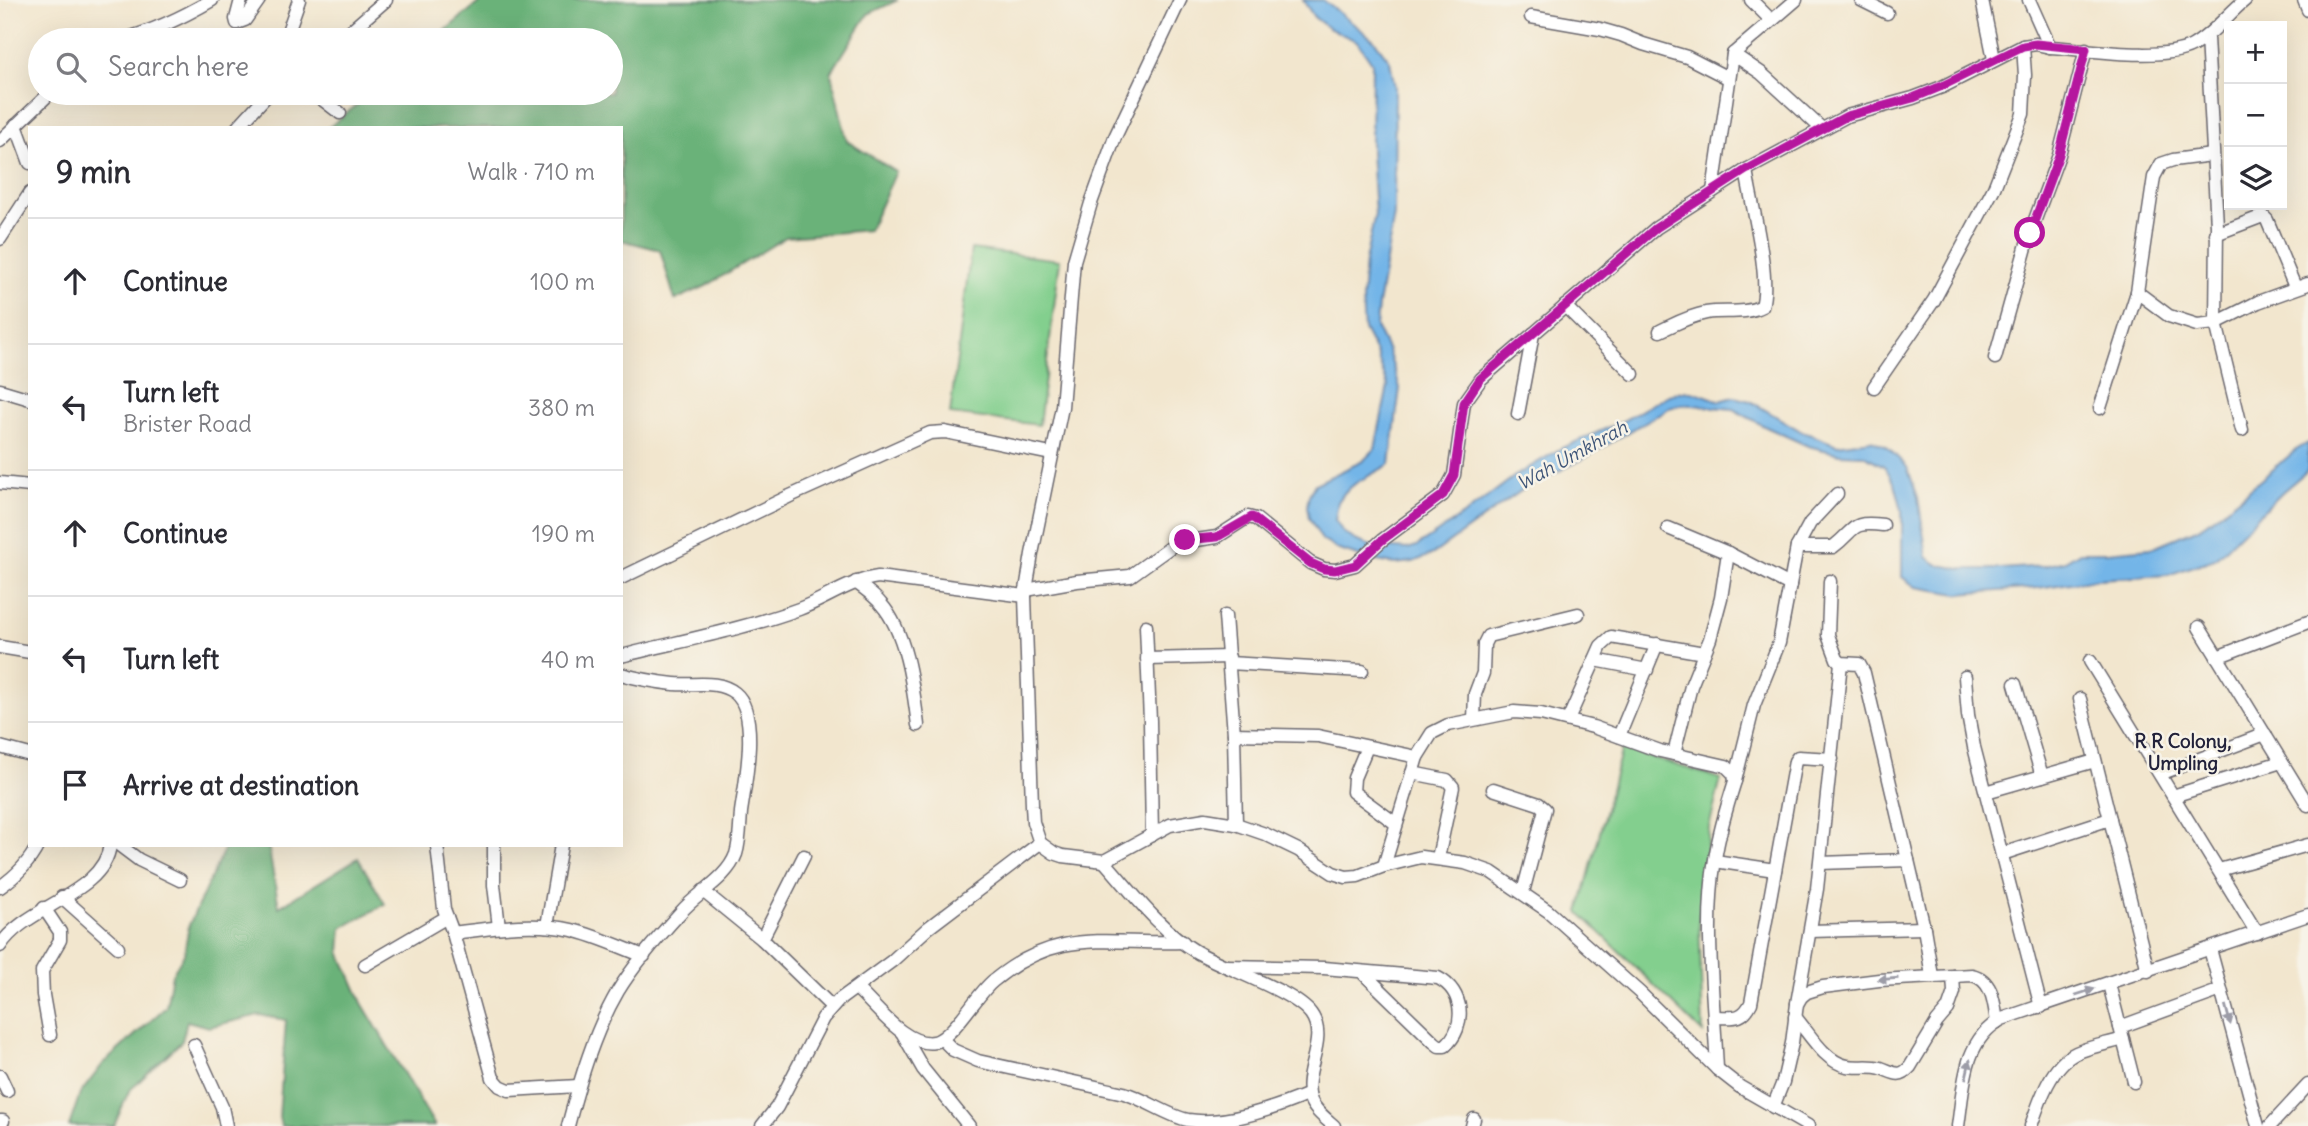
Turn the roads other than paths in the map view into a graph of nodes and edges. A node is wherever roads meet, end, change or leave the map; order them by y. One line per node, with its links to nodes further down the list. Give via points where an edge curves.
1 (212, 0): 18 (street)
2 (241, 0): 3 (street, via 237,23 245,20)
3 (259, 0)
4 (299, 0): 19 (street)
5 (386, 0): 20 (street)
6 (1180, 0): 57 (street, via 1115,137 1080,239 1070,296 1062,407)
7 (1751, 0): 17 (street)
8 (1796, 0): 17 (street)
9 (1861, 0): 15 (street)
10 (1982, 0): 26 (street)
11 (2029, 0): 23 (street)
12 (2245, 0): 21 (street)
13 (2304, 0): 14 (street)
14 (2308, 10)
15 (1887, 13)
16 (1531, 17): 27 (street, via 1621,35 1687,57)
17 (1771, 20): 25 (street)
18 (159, 28)
19 (289, 28)
20 (354, 28)
21 (2207, 37): 24 (street, via 2189,48 2150,54); 36 (street)
22 (2023, 46): 23 (street); 26 (street); 51 (street, via 2023,114 1994,188 1934,300)
23 (2050, 47): 24 (street)
24 (2086, 49): 49 (street, via 2059,155 2030,233)
25 (1733, 54): 27 (street); 34 (street)
26 (1994, 59): 34 (street, via 1933,90)
27 (1728, 78): 39 (street)
28 (37, 105): 32 (street)
29 (259, 105): 33 (street)
30 (330, 105): 31 (street)
31 (340, 113)
32 (16, 125): 35 (street); 37 (street)
33 (239, 126)
34 (1821, 128): 38 (street)
35 (0, 141)
36 (2212, 155): 41 (street); 44 (street, via 2161,164 2154,177)
37 (28, 158)
38 (1746, 170): 39 (street); 47 (street, via 1762,268 1762,306 1686,318)
39 (1713, 191): 45 (street, via 1656,228)
40 (28, 196): 42 (street)
41 (2216, 234): 43 (street, via 2263,216); 46 (street)
42 (0, 239)
43 (2302, 285): 46 (street)
44 (2137, 292): 46 (street, via 2184,323); 54 (street)
45 (1565, 306): 48 (street); 50 (street)
46 (2216, 323): 56 (street)
47 (1660, 331)
48 (1533, 334): 55 (street); 69 (street, via 1480,379 1464,403 1454,475 1443,495 1355,565 1324,569 1310,563 1248,517 1217,537 1176,543 1123,578 1077,581)
49 (1995, 358)
50 (1633, 374)
51 (1874, 387)
52 (0, 390): 53 (street)
53 (28, 397)
54 (2100, 408)
55 (1518, 414)
56 (2242, 430)
57 (1051, 454): 65 (street, via 946,432 930,433); 69 (street)
58 (0, 483): 59 (street)
59 (28, 486)
60 (1836, 495): 63 (street, via 1810,523)
61 (1884, 524): 63 (street, via 1854,527 1833,547)
62 (1668, 528): 64 (street)
63 (1797, 547): 68 (street)
64 (1728, 553): 68 (street); 78 (street, via 1721,598)
65 (623, 577)
66 (1830, 581): 85 (street, via 1828,635)
67 (856, 582): 69 (street, via 878,577); 79 (street, via 756,623); 94 (street, via 881,604 894,626 910,674)
68 (1790, 585): 109 (street, via 1779,643 1754,705)
69 (1026, 593): 118 (street, via 1032,805)
70 (1578, 614): 92 (street, via 1488,636 1483,673 1476,687)
71 (1225, 616): 82 (street)
72 (2308, 622): 80 (street)
73 (1146, 626): 81 (street)
74 (2199, 627): 80 (street)
75 (1657, 645): 78 (street); 83 (street, via 1611,637); 86 (street)
76 (0, 647): 77 (street)
77 (28, 652)
78 (1704, 653): 101 (street)
79 (623, 656)
80 (2217, 657): 96 (street)
81 (1147, 659): 82 (street); 117 (street)
82 (1229, 660): 87 (street); 95 (street)
83 (1595, 660): 86 (street); 93 (street)
84 (2091, 661): 107 (street)
85 (1841, 663): 103 (street); 129 (street, via 1859,664 1864,673)
86 (1647, 670): 97 (street)
87 (1362, 671)
88 (623, 674): 138 (street, via 676,684 715,683 738,696 745,709 748,751 737,852)
89 (1965, 677): 111 (street, via 1970,729)
90 (2015, 684): 108 (street)
91 (2080, 699): 104 (street)
92 (1475, 719): 93 (street, via 1514,712); 102 (street, via 1438,729)
93 (1568, 720): 97 (street)
94 (918, 725)
95 (1234, 734): 99 (street, via 1318,736); 116 (street)
96 (2265, 734): 105 (street); 107 (street)
97 (1619, 736): 101 (street)
98 (0, 747): 100 (street)
99 (1367, 747): 102 (street); 115 (street, via 1353,792)
100 (26, 752)
101 (1674, 754): 109 (street, via 1726,766)
102 (1417, 757): 106 (street)
103 (1832, 759): 132 (street); 134 (street, via 1806,755 1795,761)
104 (2095, 761): 108 (street); 114 (street)
105 (2281, 762): 112 (street); 113 (street)
106 (1412, 773): 115 (street); 128 (street, via 1447,780 1453,788)
107 (2160, 775): 112 (street)
108 (2042, 776): 111 (street)
109 (1735, 781): 131 (street)
110 (1493, 789): 139 (street, via 1545,809)
111 (1986, 792): 126 (street)
112 (2173, 796): 135 (street)
113 (2308, 805)
114 (2110, 819): 126 (street); 158 (street)
115 (1395, 823): 133 (street)
116 (1236, 824): 117 (street, via 1187,820); 133 (street, via 1265,834 1346,877)
117 (1152, 835): 130 (street)
118 (1040, 843): 130 (street, via 1063,856); 163 (street)
119 (2308, 845): 135 (street)
120 (37, 847): 137 (street, via 28,863)
121 (110, 847): 140 (street, via 93,878)
122 (437, 847): 143 (street)
123 (494, 847): 145 (street)
124 (561, 847): 144 (street)
125 (125, 850): 136 (street)
126 (2001, 854): 166 (street)
127 (804, 856): 150 (street)
128 (1438, 858): 133 (street); 139 (street, via 1491,872)
129 (1908, 860): 132 (street); 146 (street)
130 (1104, 861): 151 (street)
131 (1715, 861): 134 (street); 168 (street)
132 (1820, 863): 147 (street)
133 (1384, 866)
134 (1775, 870): 168 (street, via 1751,1003 1740,1017)
135 (2219, 870): 149 (street)
136 (180, 880)
137 (0, 887)
138 (704, 891): 150 (street); 155 (street)
139 (1523, 892): 175 (street, via 1640,993)
140 (62, 897): 141 (street); 153 (street)
141 (44, 908): 152 (street, via 16,926); 172 (street, via 60,932 42,971)
142 (2308, 915): 149 (street)
143 (447, 917): 148 (street); 156 (street)
144 (547, 926): 145 (street); 155 (street)
145 (499, 927): 148 (street)
146 (1924, 928): 147 (street); 160 (street)
147 (1810, 931): 167 (street)
148 (453, 933): 179 (street, via 493,1078 509,1090)
149 (2257, 933): 154 (street)
150 (762, 939): 165 (street)
151 (1183, 942): 157 (street); 173 (street, via 1084,940 1054,946 995,979)
152 (0, 946)
153 (118, 947)
154 (2210, 949): 158 (street); 164 (street)
155 (644, 956): 179 (street, via 606,1015)
156 (365, 965)
157 (1225, 966): 159 (street); 181 (street, via 1311,1013 1318,1032)
158 (2148, 971): 162 (street)
159 (1363, 972): 159 (street, via 1426,976 1447,983 1460,1010 1449,1042 1445,1046 1434,1042)
160 (1932, 976): 161 (street); 167 (street, one-way to 167, via 1824,987 1801,997)
161 (1953, 976): 167 (street, via 1948,1009 1910,1067 1898,1075 1836,1062); 169 (street, via 1972,975 1986,982)
162 (2109, 984): 166 (street, one-way to 162); 170 (street)
163 (857, 989): 165 (street); 171 (street)
164 (2221, 990): 170 (street); 191 (street, one-way to 191)
165 (832, 1007): 185 (street)
166 (2041, 1007): 169 (street)
167 (1796, 1011): 182 (street, via 1786,1069)
168 (1714, 1017): 175 (street)
169 (1997, 1021): 189 (street, one-way to 169, via 1971,1053)
170 (2122, 1033): 177 (street); 190 (street, via 2064,1061)
171 (902, 1034): 173 (street, via 925,1042); 186 (street, via 923,1069)
172 (50, 1035)
173 (942, 1039): 181 (street, via 964,1057 1142,1098 1187,1120 1224,1120)
174 (194, 1045): 183 (street)
175 (1717, 1069): 182 (street)
176 (0, 1076): 180 (street)
177 (2134, 1082)
178 (2308, 1085): 192 (street)
179 (578, 1086): 184 (street)
180 (7, 1091)
181 (1309, 1094): 187 (street)
182 (1773, 1107): 188 (street)
183 (226, 1126)
184 (568, 1126)
185 (762, 1126)
186 (970, 1126)
187 (1334, 1126)
188 (1808, 1126)
189 (1958, 1126)
190 (2031, 1126)
191 (2258, 1126)
192 (2270, 1126)

